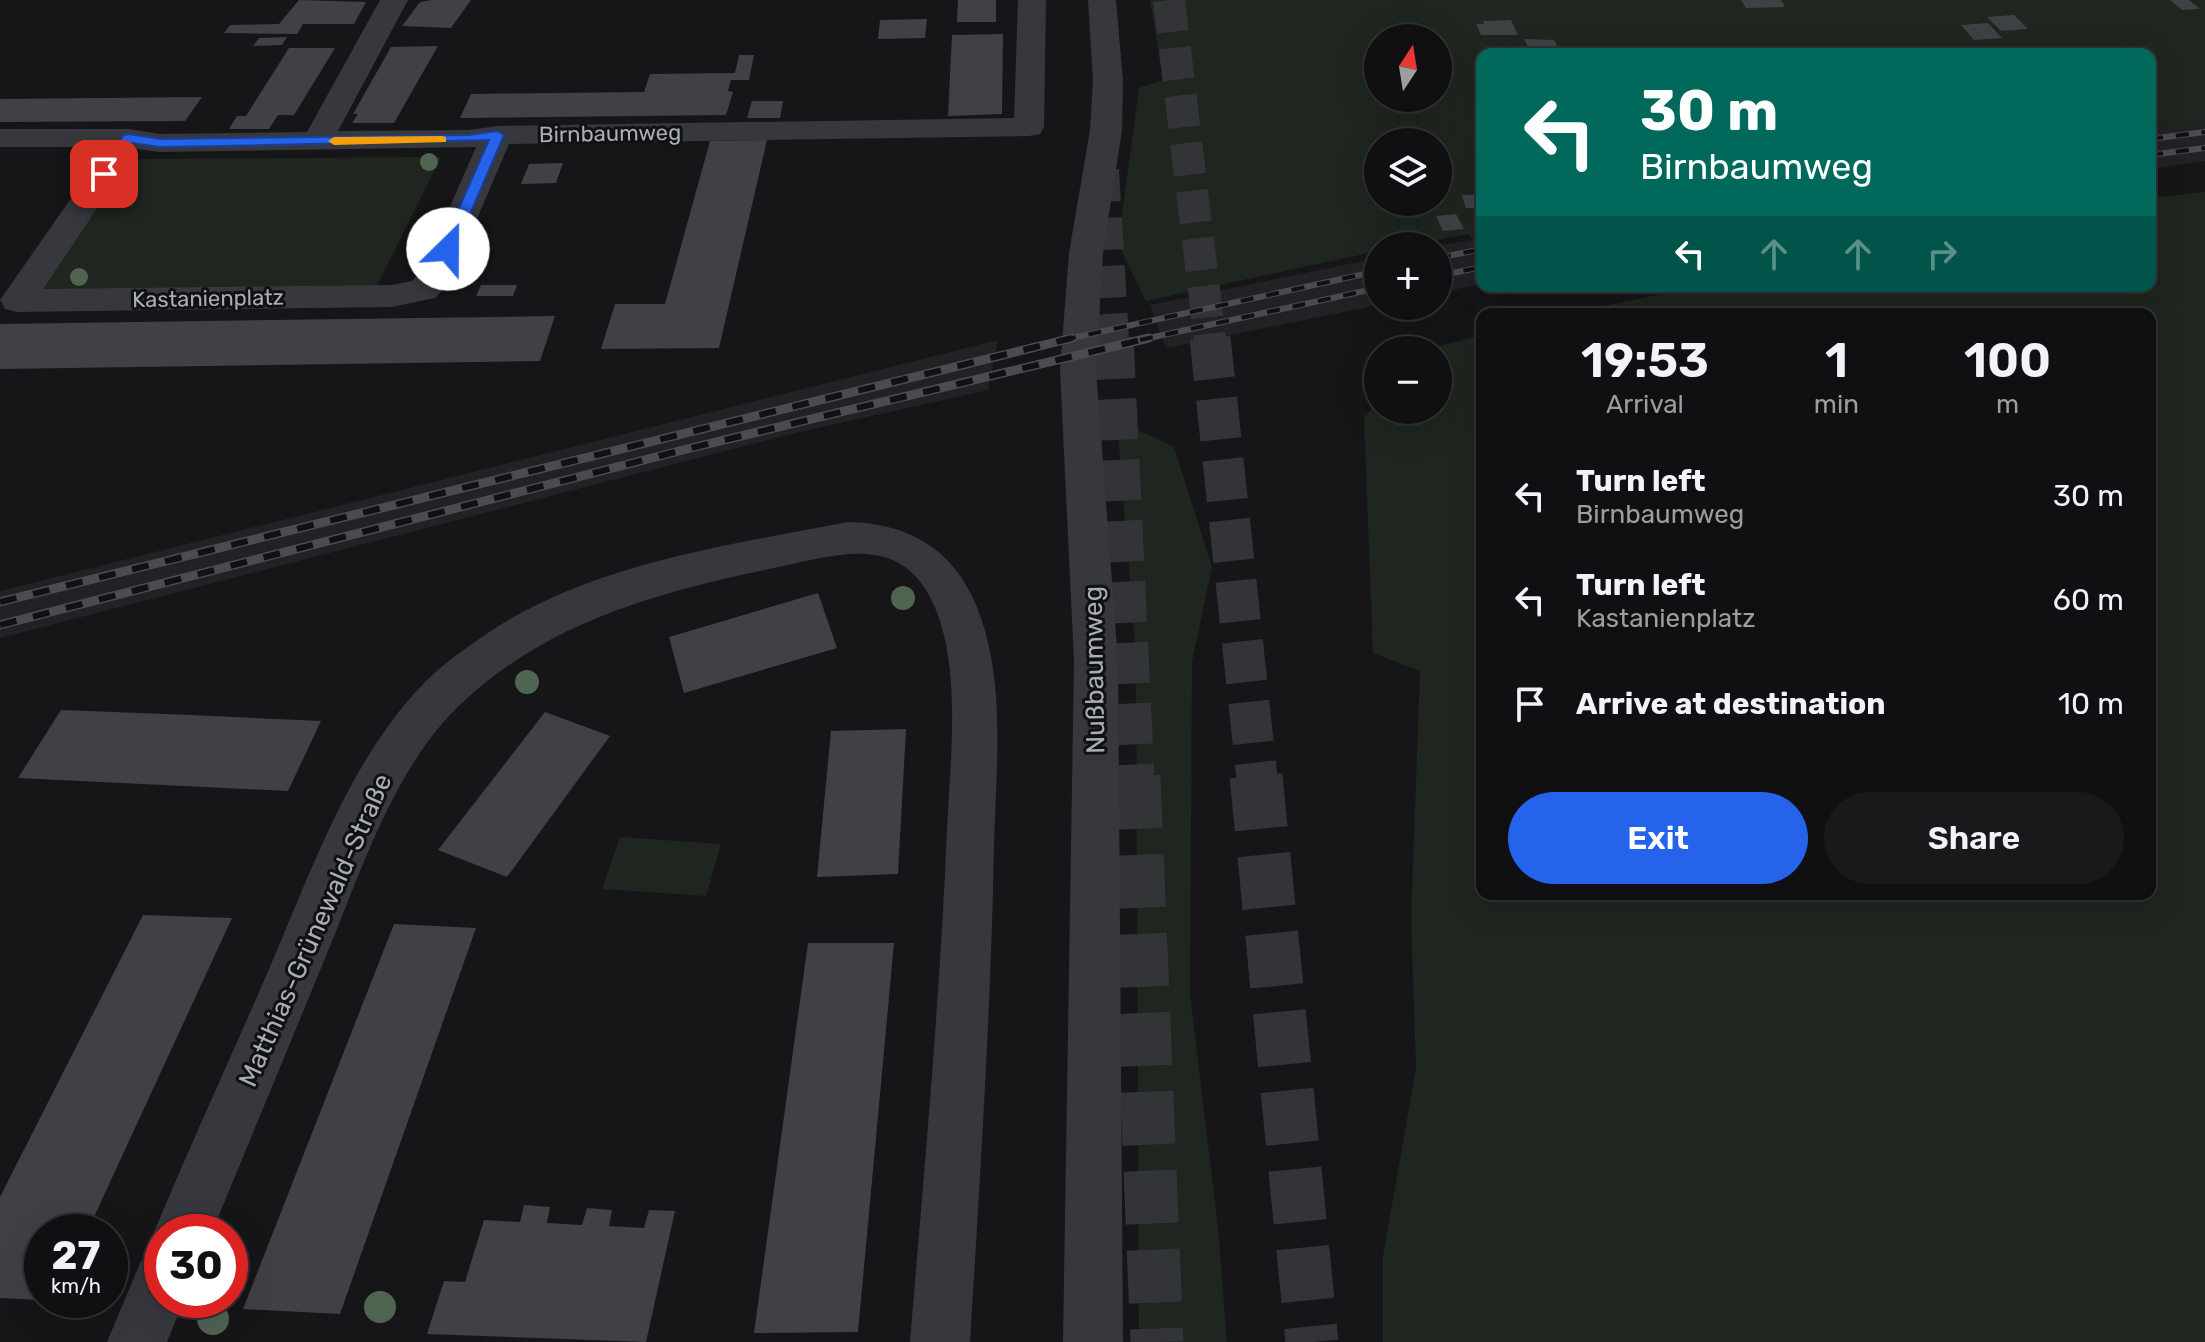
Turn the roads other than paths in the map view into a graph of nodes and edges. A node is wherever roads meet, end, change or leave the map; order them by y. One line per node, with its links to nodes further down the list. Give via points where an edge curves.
1 (394, 0): 7 (street)
2 (1032, 0): 4 (street, Birnbaumweg, via 1029,127)
3 (1102, 0): 12 (street, Nußbaumweg, via 1106,130 1086,253 1078,369 1096,661)
4 (497, 135): 6 (street, Kastanienplatz, via 438,274 423,290 392,296 17,301); 7 (street, Birnbaumweg)
5 (0, 138): 6 (street, Birnbaumweg)
6 (129, 138): 7 (street, Birnbaumweg, via 160,143)
7 (317, 142)
8 (191, 1214): 11 (street, Matthias-Grünewald-Straße, via 361,814 396,751 441,695 533,626 610,591 868,536 900,543 926,560 944,583 958,612 971,693 969,898)
9 (147, 1318): 10 (street)
10 (137, 1342)
11 (940, 1342)
12 (1093, 1342)

